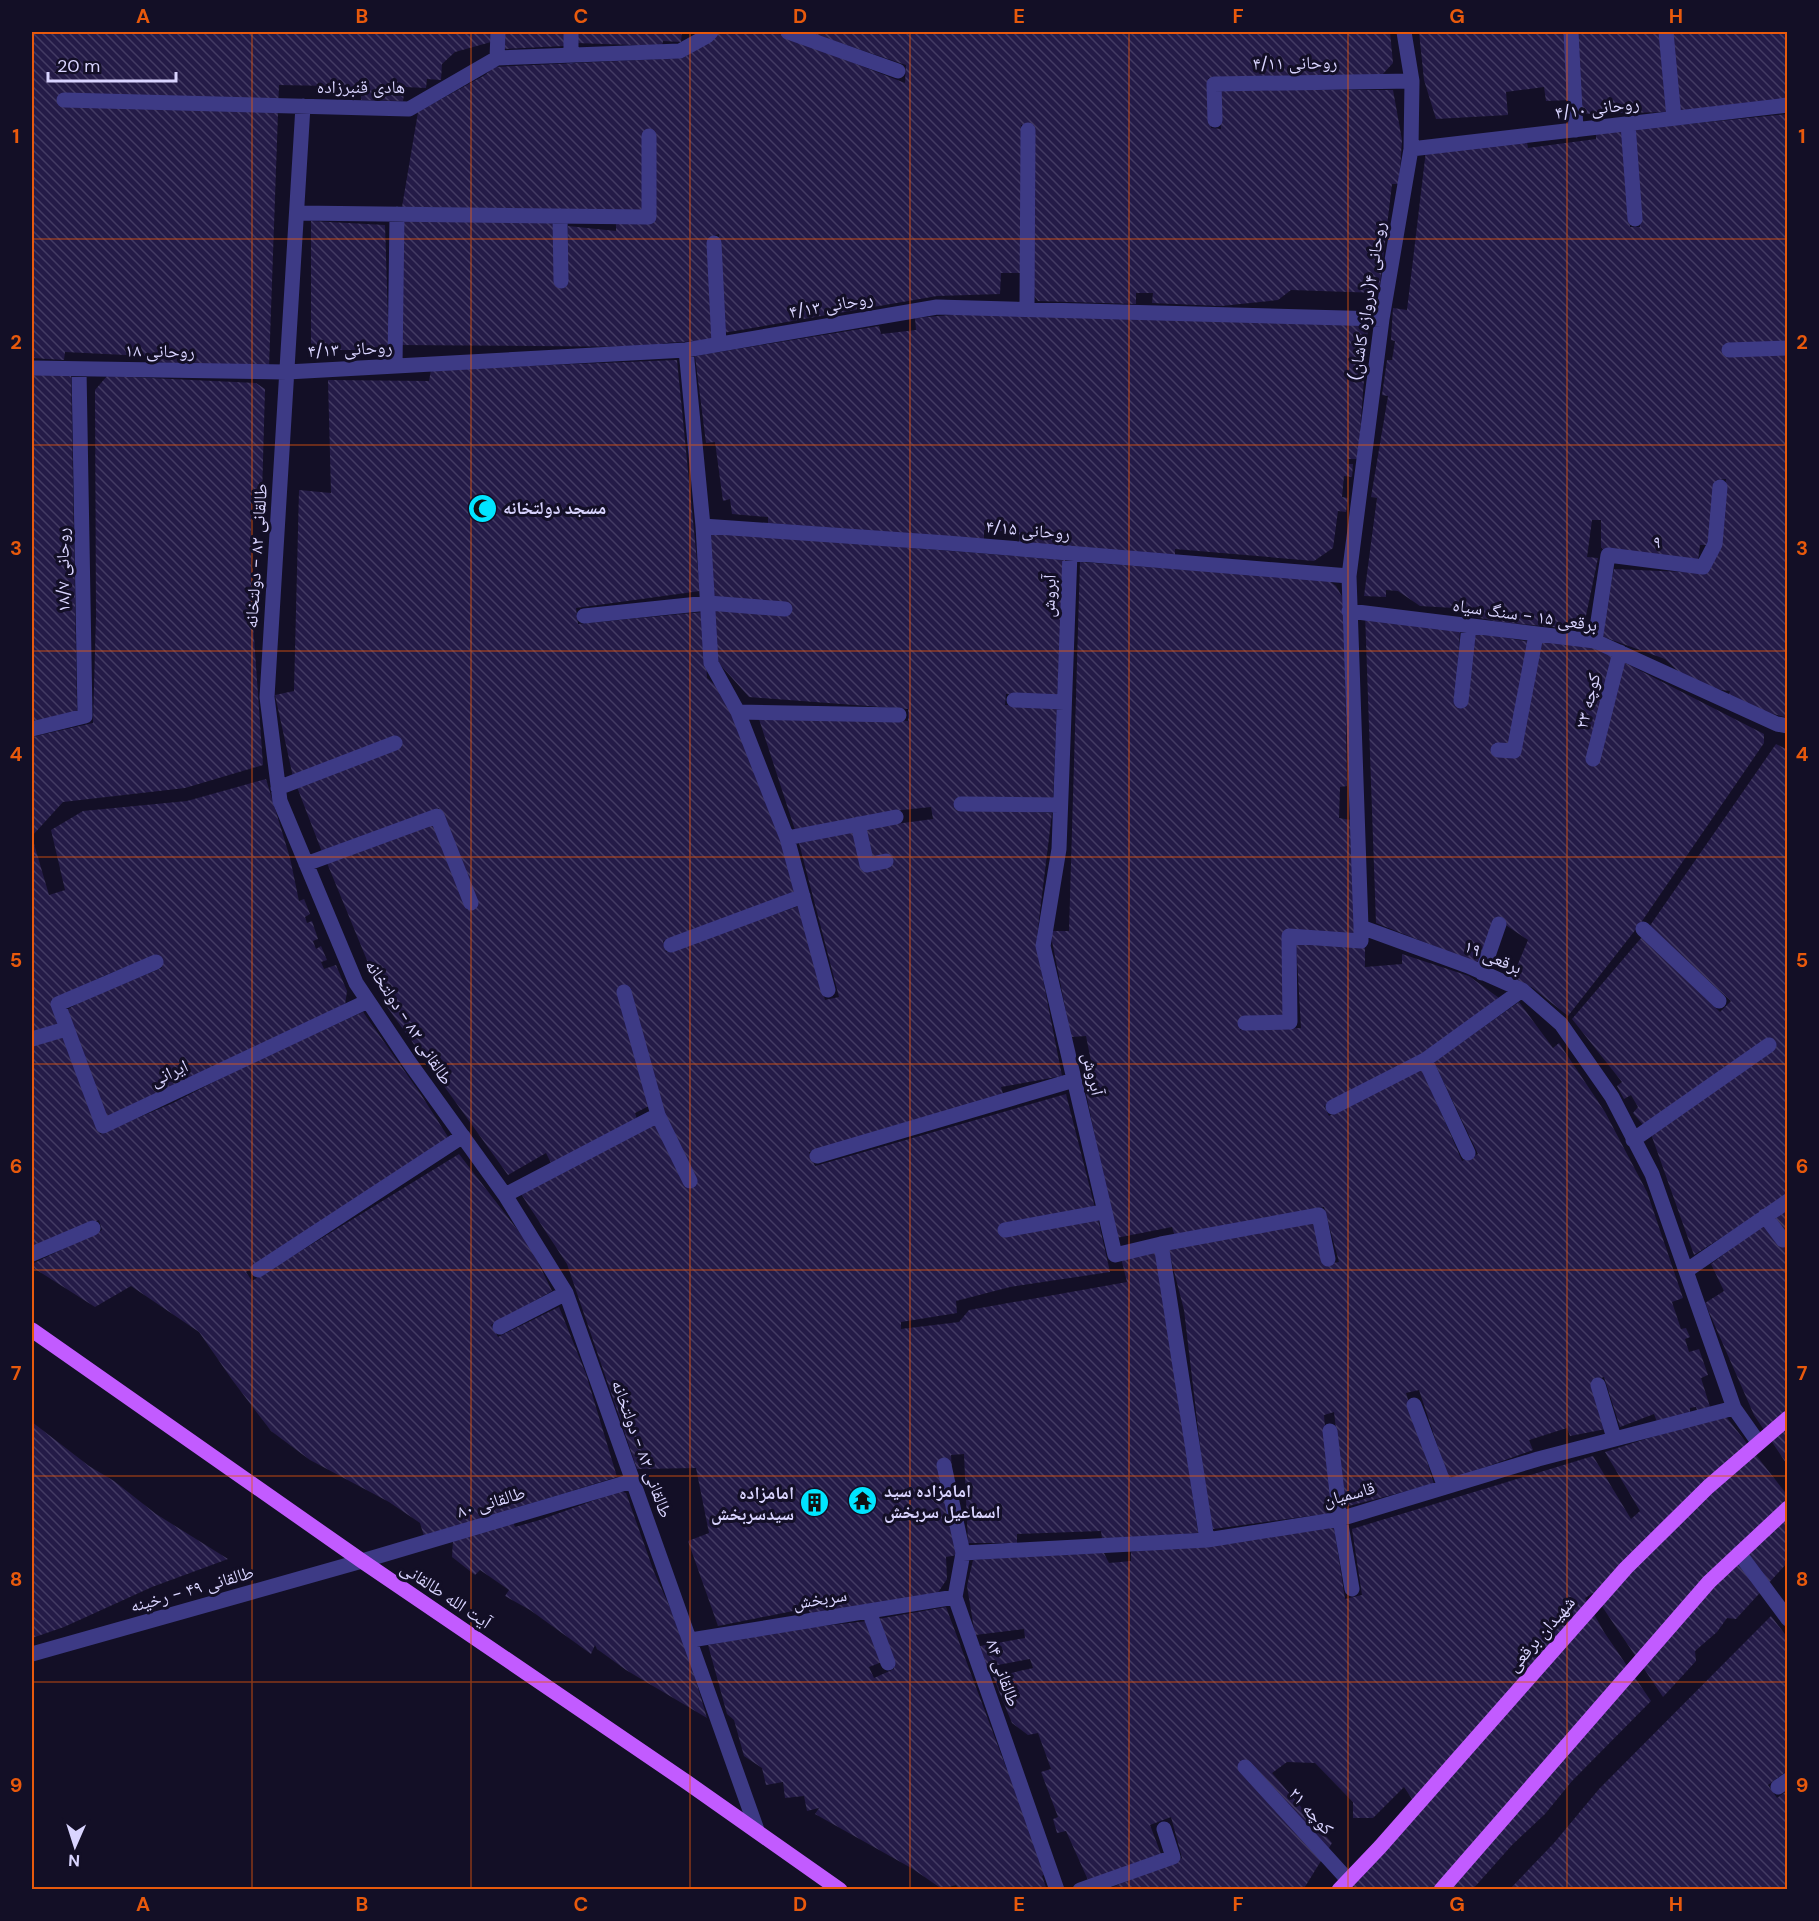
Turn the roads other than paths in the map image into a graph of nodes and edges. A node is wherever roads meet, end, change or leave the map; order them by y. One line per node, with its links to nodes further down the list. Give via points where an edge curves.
1 (498, 32): 9 (street)
2 (571, 32): 8 (street)
3 (711, 32): 8 (street, هادی قنبرزاده, via 680,51)
4 (788, 32): 10 (street)
5 (1404, 32): 11 (street, روحانی ۴(دروازه کاشان))
6 (1571, 32): 19 (street)
7 (1666, 32): 15 (street)
8 (571, 56): 9 (street, هادی قنبرزاده)
9 (497, 58): 14 (street, هادی قنبرزاده, via 409,109)
10 (898, 71)
11 (1412, 81): 16 (street, روحانی ۴/۱۱, via 1214,84); 21 (street, روحانی ۴(دروازه کاشان))
12 (64, 100): 14 (street, هادی قنبرزاده)
13 (1788, 105): 15 (street, روحانی ۴/۱۰)
14 (303, 106): 22 (street, طالقانی ۸۲ - دولتخانه)
15 (1674, 118): 17 (street, روحانی ۴/۱۰)
16 (1215, 120)
17 (1628, 124): 19 (street, روحانی ۴/۱۰); 25 (street)
18 (1028, 130): 28 (street)
19 (1576, 130): 21 (street, روحانی ۴/۱۰)
20 (649, 136): 24 (street, via 649,217)
21 (1411, 149): 29 (street, روحانی ۴(دروازه کاشان))
22 (297, 213): 23 (street); 37 (street, طالقانی ۸۲ - دولتخانه)
23 (397, 214): 24 (street); 34 (street)
24 (560, 216): 27 (street)
25 (1635, 219)
26 (714, 243): 30 (street)
27 (561, 281)
28 (1027, 309): 29 (street, روحانی ۴/۱۳); 30 (street, روحانی ۴/۱۳, via 938,307)
29 (1382, 319): 41 (street, روحانی ۴(دروازه کاشان))
30 (719, 344): 32 (street, روحانی ۴/۱۳)
31 (1788, 348): 33 (street)
32 (686, 350): 34 (street, روحانی ۴/۱۳); 39 (street)
33 (1729, 350)
34 (395, 366): 37 (street, روحانی ۴/۱۳)
35 (32, 368): 36 (street, روحانی ۱۸)
36 (79, 369): 37 (street, روحانی ۱۸); 56 (street, روحانی ۱۸/۷, via 85,716)
37 (287, 372): 60 (street, طالقانی ۸۲ - دولتخانه, via 267,697)
38 (1720, 487): 48 (street, ۹, via 1715,544 1703,567 1608,555)
39 (703, 526): 40 (street, روحانی ۴/۱۵); 42 (street)
40 (1071, 553): 41 (street, روحانی ۴/۱۵); 52 (street, آبروش)
41 (1349, 576): 44 (street)
42 (708, 603): 43 (street); 45 (street); 53 (street, via 711,663)
43 (784, 609)
44 (1349, 611): 46 (street, برقعی ۱۵ - سنگ سیاه); 71 (street)
45 (584, 616)
46 (1469, 626): 47 (street, برقعی ۱۵ - سنگ سیاه); 51 (street)
47 (1536, 635): 48 (street, برقعی ۱۵ - سنگ سیاه); 58 (street, via 1514,751)
48 (1595, 641): 49 (street, برقعی ۱۵ - سنگ سیاه)
49 (1620, 652): 55 (street, برقعی ۱۵ - سنگ سیاه); 59 (street, کوچه ۲۳)
50 (1014, 700): 52 (street)
51 (1461, 701)
52 (1064, 702): 62 (street, آبروش)
53 (738, 712): 54 (street); 65 (street)
54 (899, 715)
55 (1788, 726)
56 (32, 729)
57 (395, 743): 60 (street)
58 (1498, 750)
59 (1593, 759)
60 (278, 788): 67 (street, طالقانی ۸۲ - دولتخانه)
61 (961, 804): 62 (street)
62 (1060, 805): 86 (street, آبروش, via 1059,849 1044,945)
63 (896, 817): 64 (street)
64 (858, 824): 65 (street); 66 (street, via 867,865)
65 (787, 838): 68 (street)
66 (886, 861)
67 (306, 864): 69 (street, via 437,816); 79 (street, طالقانی ۸۲ - دولتخانه, via 356,982)
68 (803, 896): 73 (street); 76 (street)
69 (471, 903)
70 (1499, 924): 75 (street)
71 (1361, 927): 75 (street, برقعی ۱۹); 81 (street, via 1361,941 1289,936 1290,1022)
72 (1643, 929): 80 (street)
73 (671, 945)
74 (156, 962): 82 (street, ایرانی, via 58,1005)
75 (1482, 973): 77 (street, برقعی ۱۹)
76 (828, 990)
77 (1522, 990): 85 (street); 90 (street, برقعی ۱۹, via 1561,1024 1612,1097)
78 (624, 992): 88 (street)
79 (368, 1001): 82 (street, ایرانی, via 103,1126); 89 (street, طالقانی ۸۲ - دولتخانه)
80 (1719, 1002)
81 (1245, 1023)
82 (66, 1029): 83 (street)
83 (32, 1039)
84 (1769, 1045): 90 (street)
85 (1425, 1060): 87 (street); 91 (street)
86 (1074, 1080): 92 (street); 96 (street, آبروش)
87 (1333, 1107)
88 (658, 1115): 93 (street); 94 (street)
89 (463, 1136): 94 (street, طالقانی ۸۲ - دولتخانه); 104 (street)
90 (1634, 1140): 105 (street, برقعی ۱۹, via 1652,1174)
91 (1468, 1153)
92 (817, 1156)
93 (690, 1181)
94 (505, 1195): 106 (street, طالقانی ۸۲ - دولتخانه)
95 (1788, 1201): 97 (street)
96 (1103, 1212): 99 (street); 101 (street, آبروش, via 1115,1255)
97 (1766, 1216): 100 (street); 105 (street)
98 (93, 1228): 102 (street)
99 (1005, 1230)
100 (1784, 1240)
101 (1161, 1244): 103 (street, via 1319,1215); 121 (street)
102 (32, 1254)
103 (1328, 1259)
104 (258, 1270)
105 (1686, 1271): 111 (street, برقعی ۱۹)
106 (566, 1293): 107 (street); 117 (street, طالقانی ۸۲ - دولتخانه)
107 (500, 1327)
108 (32, 1330): 124 (main road, آیت الله طالقانی)
109 (1598, 1385): 114 (street)
110 (1414, 1405): 118 (street)
111 (1734, 1408): 114 (street, قاسمیان); 115 (street, برقعی ۱۹)
112 (1788, 1418): 115 (main road, شهیدان برقعی)
113 (1330, 1431): 120 (street)
114 (1614, 1438): 118 (street, قاسمیان)
115 (1758, 1442): 135 (main road, شهیدان برقعی, via 1626,1568)
116 (944, 1465): 122 (street, طالقانی ۸۴)
117 (632, 1480): 124 (street, طالقانی ۸۰); 129 (street, طالقانی ۸۲ - دولتخانه)
118 (1445, 1487): 120 (street, قاسمیان)
119 (1788, 1508): 123 (main road)
120 (1340, 1519): 121 (street, قاسمیان); 125 (street)
121 (1207, 1540): 122 (street, قاسمیان)
122 (963, 1553): 126 (street, طالقانی ۸۴)
123 (1739, 1553): 128 (street); 139 (main road, via 1709,1582)
124 (362, 1562): 130 (street, طالقانی ۴۹ - رخینه); 134 (main road, آیت الله طالقانی)
125 (1352, 1589)
126 (956, 1597): 127 (street, سربخش); 137 (street, طالقانی ۸۴)
127 (869, 1611): 129 (street, سربخش); 131 (street)
128 (1788, 1620)
129 (691, 1640): 134 (street, طالقانی ۸۲ - دولتخانه)
130 (32, 1654)
131 (888, 1663)
132 (1245, 1767): 135 (street, کوچه ۲۱)
133 (1164, 1829): 138 (street, via 1173,1857)
134 (758, 1830): 136 (main road, آیت الله طالقانی)
135 (1343, 1885)
136 (840, 1890)
137 (1058, 1890)
138 (1080, 1890)
139 (1441, 1890)

